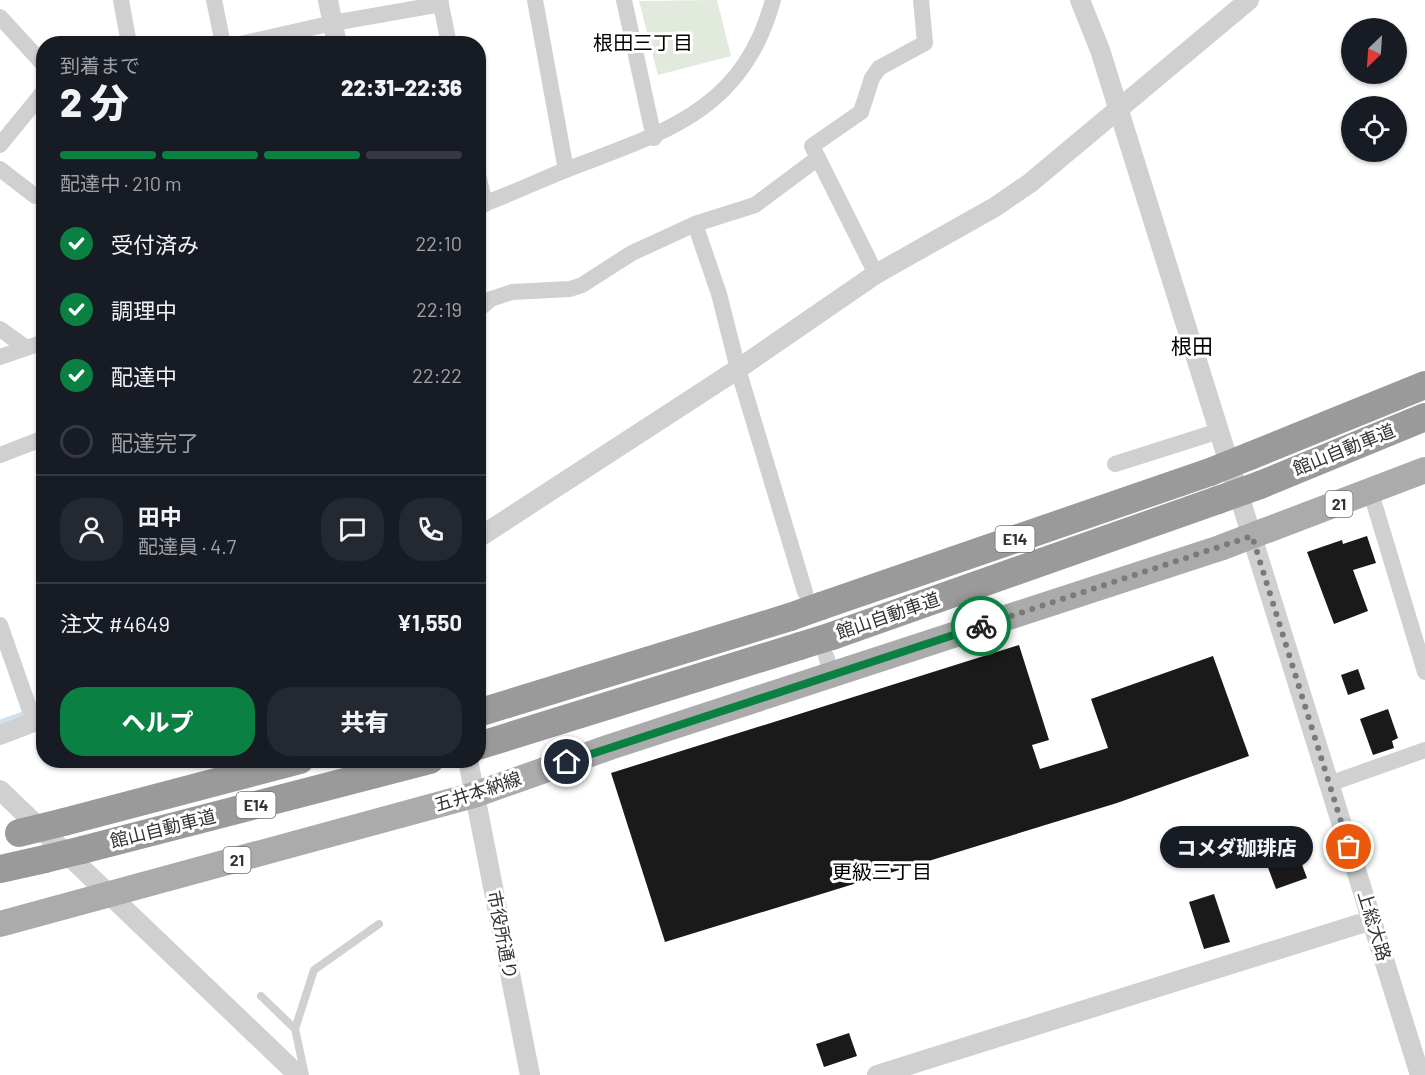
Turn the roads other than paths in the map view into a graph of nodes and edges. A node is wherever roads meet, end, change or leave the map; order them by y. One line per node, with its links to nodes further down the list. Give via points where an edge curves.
1 (121, 0): 13 (street)
2 (214, 0): 14 (street)
3 (328, 0): 12 (street)
4 (535, 0): 25 (street)
5 (624, 0): 21 (street)
6 (773, 0): 21 (street, via 758,41 726,86 699,111)
7 (921, 0): 23 (street, via 925,43 879,68 861,112 812,146)
8 (1080, 0): 20 (street, 上総大路)
9 (1249, 0): 20 (street)
10 (440, 2): 12 (street); 17 (street)
11 (0, 17): 18 (street)
12 (333, 23): 15 (street); 16 (street)
13 (128, 36)
14 (221, 36)
15 (275, 36)
16 (335, 36)
17 (447, 36)
18 (36, 56)
19 (36, 101): 22 (street)
20 (1120, 111): 29 (street, via 995,207); 38 (street, 上総大路)
21 (654, 138): 25 (street)
22 (0, 145)
23 (818, 158): 28 (street, via 755,204); 29 (street)
24 (0, 169): 26 (street)
25 (566, 170): 27 (street)
26 (36, 196)
27 (486, 203)
28 (695, 224): 30 (street, via 632,253 582,285 512,292); 35 (street, via 719,294)
29 (876, 274): 35 (street)
30 (486, 303)
31 (0, 329): 33 (street)
32 (36, 344): 33 (street)
33 (25, 347): 34 (street)
34 (0, 357)
35 (738, 369): 44 (street); 46 (street)
36 (1425, 385): 46 (highway, 館山自動車道 / E14, bridge, via 1210,472)
37 (1425, 417): 48 (highway, 館山自動車道 / E14, bridge)
38 (1219, 431): 41 (street); 45 (street, 上総大路)
39 (36, 441): 40 (street)
40 (0, 454)
41 (1115, 464)
42 (1425, 470): 43 (main road, 五井本納線 / 21)
43 (1371, 493): 45 (main road, 五井本納線 / 21); 49 (street)
44 (486, 533)
45 (1252, 536): 48 (main road, 五井本納線 / 21); 59 (street, 上総大路)
46 (813, 599): 50 (highway, 館山自動車道 / E14, bridge, via 790,617)
47 (0, 625): 51 (street)
48 (830, 656): 54 (highway, 館山自動車道 / E14, bridge, via 800,646); 61 (main road, 五井本納線 / 21)
49 (1425, 672)
50 (487, 710)
51 (36, 713)
52 (36, 721): 53 (street)
53 (0, 735)
54 (490, 742)
55 (1425, 750): 59 (street)
56 (270, 768): 62 (highway, 館山自動車道 / E14, bridge)
57 (399, 768): 63 (highway, 館山自動車道 / E14, bridge)
58 (469, 768): 61 (street, 市役所通り)
59 (1329, 784): 65 (street, 上総大路)
60 (0, 790): 64 (street)
61 (474, 795): 64 (main road, 五井本納線 / 21); 72 (street, 市役所通り)
62 (9, 835)
63 (0, 869)
64 (107, 895): 66 (main road, 五井本納線 / 21); 70 (street)
65 (1372, 920): 73 (street); 74 (street, 上総大路)
66 (0, 924)
67 (379, 924): 69 (lane, via 314,970)
68 (261, 996): 69 (lane)
69 (295, 1029): 71 (lane)
70 (298, 1075)
71 (305, 1075)
72 (530, 1075)
73 (878, 1075)
74 (1420, 1075)

